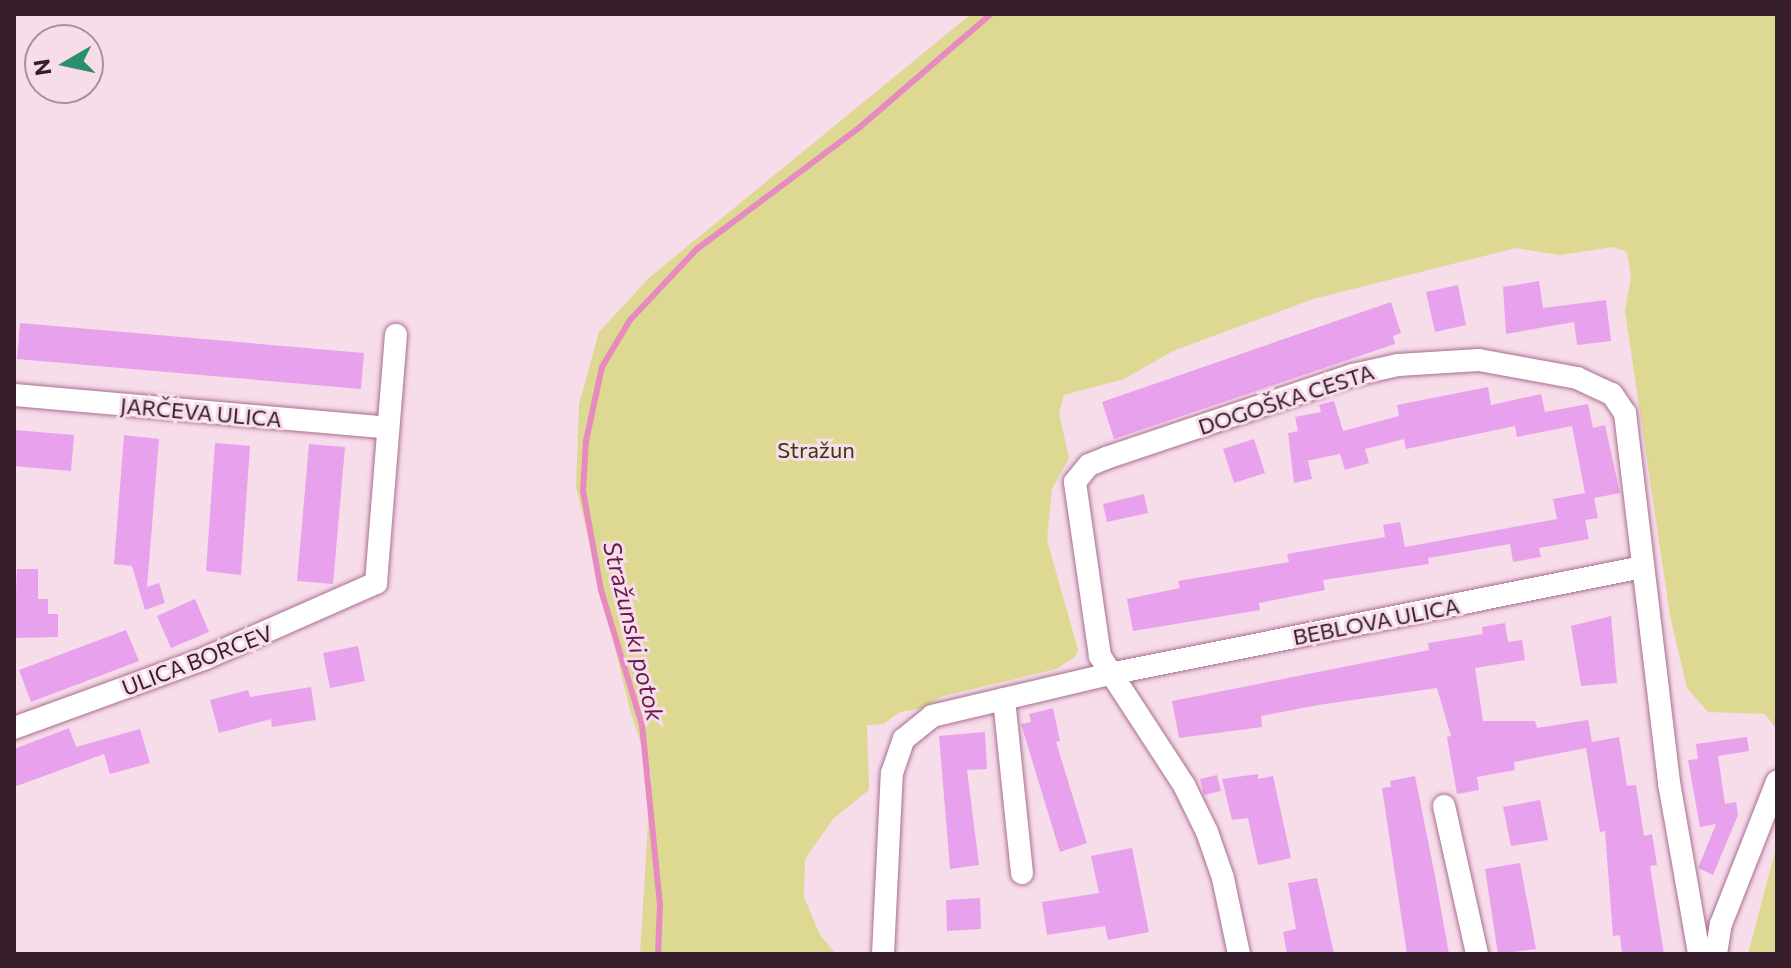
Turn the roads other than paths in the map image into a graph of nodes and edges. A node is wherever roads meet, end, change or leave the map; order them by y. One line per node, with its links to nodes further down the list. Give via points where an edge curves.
1 (396, 335): 3 (street)
2 (14, 395): 3 (street, JARČEVA ULICA)
3 (388, 428): 7 (street, ULICA BORCEV, via 376,583 206,658)
4 (1642, 567): 5 (street, BEBLOVA ULICA); 5 (street, DOGOŠKA CESTA, via 1630,429 1612,394 1577,378 1518,364 1479,360 1378,368 1089,465 1075,482 1075,505 1100,656); 14 (street, DOGOŠKA CESTA, via 1669,783)
5 (1110, 674): 6 (street, BEBLOVA ULICA); 12 (street, DOGOŠKA CESTA, via 1184,785 1207,832)
6 (1004, 699): 10 (street); 11 (street, BEBLOVA ULICA, via 932,716 915,727 895,757 888,802)
7 (14, 728)
8 (1777, 782): 15 (street, via 1721,924)
9 (1444, 806): 13 (street)
10 (1022, 873)
11 (883, 954)
12 (1239, 954)
13 (1477, 954)
14 (1699, 954)
15 (1716, 954)

